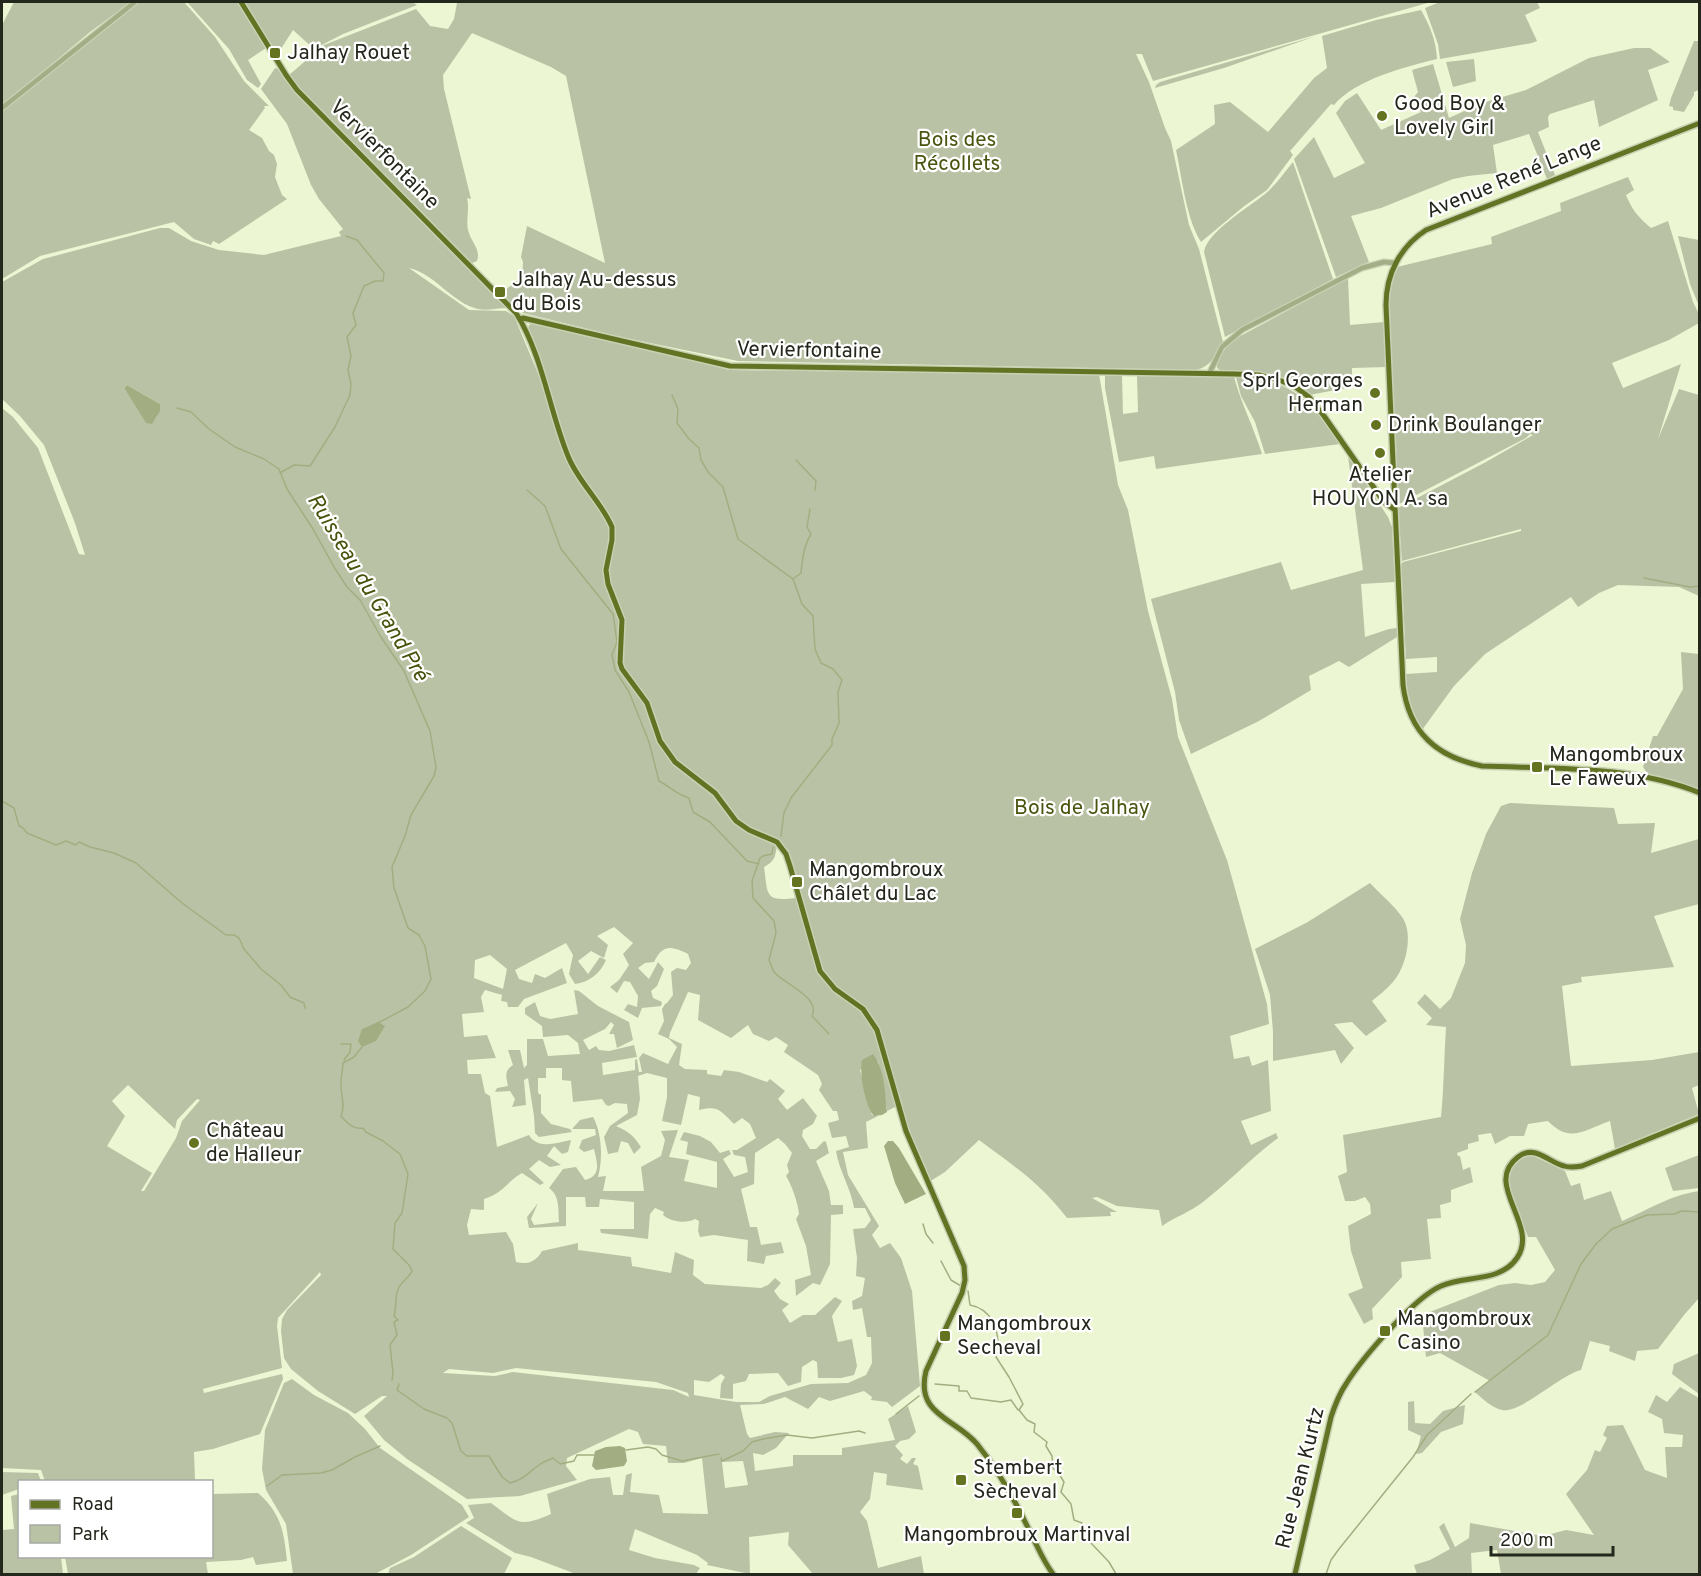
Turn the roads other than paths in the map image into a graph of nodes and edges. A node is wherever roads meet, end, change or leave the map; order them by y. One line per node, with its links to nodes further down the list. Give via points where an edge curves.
1 (135, 2): 3 (street)
2 (241, 2): 6 (main road, Vervierfontaine, via 297,90)
3 (2, 108)
4 (1700, 123): 5 (main road, Avenue René Lange, via 1435,225 1413,240)
5 (1395, 263): 7 (street, via 1362,268 1242,330 1222,347); 8 (main road, Avenue René Lange, via 1386,298)
6 (520, 319): 7 (main road, Vervierfontaine, via 730,366); 11 (main road, Vervierfontaine, via 569,460 612,527 606,574 622,620 622,669 647,703 658,738 672,758 715,793 736,821 773,839 784,850 820,971 835,989 863,1009 878,1030 906,1131 964,1266 962,1293 928,1366 926,1398 938,1415 967,1434 985,1454)
7 (1209, 374): 8 (main road, Vervierfontaine, via 1270,377 1307,395 1384,502)
8 (1395, 510): 9 (main road, Avenue René Lange, via 1404,695 1414,722 1436,748 1462,762 1482,766 1626,774)
9 (1700, 793)
10 (1700, 1118): 12 (main road, Rue Jean Kurtz, via 1582,1166 1562,1166 1536,1153 1518,1156 1510,1164 1505,1175 1506,1188 1524,1240 1522,1250 1498,1274 1451,1282 1427,1293 1363,1361 1340,1394 1330,1418)
11 (1053, 1575)
12 (1295, 1575)

